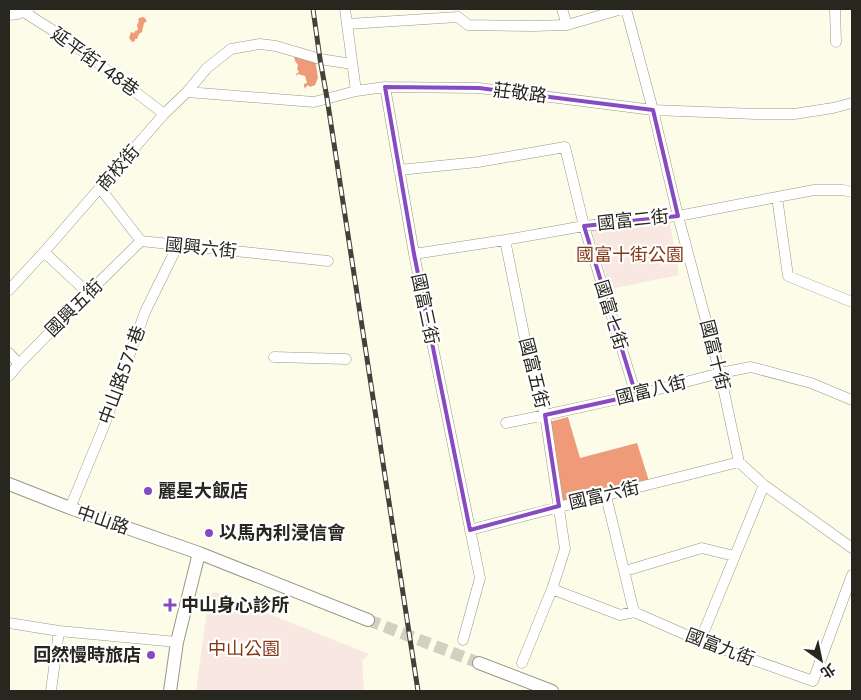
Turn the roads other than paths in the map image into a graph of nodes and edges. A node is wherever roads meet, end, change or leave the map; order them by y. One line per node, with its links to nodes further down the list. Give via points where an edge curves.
1 (345, 9): 8 (street)
2 (562, 9): 9 (street)
3 (622, 9): 9 (street)
4 (626, 9): 16 (street, 國富十街)
5 (835, 9): 10 (street)
6 (27, 10): 7 (street); 17 (street, 延平街148巷)
7 (9, 15)
8 (348, 24): 9 (street, via 458,17 468,25); 11 (street)
9 (567, 25)
10 (836, 42)
11 (352, 64): 13 (street); 14 (street, 商校街, via 260,44 230,49 207,68)
12 (385, 87): 13 (street, 莊敬路); 16 (street, 莊敬路, via 479,88); 18 (street, 國富三街)
13 (356, 91): 14 (street, 莊敬路, via 314,102)
14 (187, 92): 17 (street, 商校街)
15 (852, 102): 16 (street, 莊敬路, via 794,114)
16 (654, 110): 22 (street, 國富十街)
17 (164, 114): 19 (street, 商校街)
18 (400, 170): 23 (street, 國富七街, via 478,162 565,147); 28 (street, 國富三街)
19 (100, 188): 25 (street, 國興六街); 27 (street, 商校街)
20 (852, 192): 21 (street, 國富二街, via 814,190)
21 (777, 197): 22 (street, 國富二街); 32 (street, via 788,276)
22 (678, 216): 23 (street, 國富二街); 37 (street, 國富十街)
23 (584, 226): 24 (street, 國富二街); 39 (street, 國富七街)
24 (505, 240): 28 (street, 國富二街); 41 (street, 國富五街, via 530,364)
25 (141, 241): 26 (street, 國興六街); 31 (street, 國興五街)
26 (178, 245): 29 (street, 國興六街); 48 (street, 中山路571巷, via 145,312)
27 (44, 252): 30 (street, 商校街); 31 (street)
28 (414, 254): 49 (street, 國富三街)
29 (328, 260)
30 (9, 290)
31 (88, 293): 36 (street, 國興五街)
32 (852, 302)
33 (9, 353): 36 (street)
34 (274, 357): 35 (street)
35 (346, 360)
36 (19, 364): 38 (street, 國興五街)
37 (720, 373): 39 (street, 國富八街); 40 (street, 國富八街, via 751,367 811,383); 43 (street, 國富十街)
38 (9, 376)
39 (636, 395): 41 (street, 國富八街)
40 (852, 400)
41 (545, 416): 42 (street, 國富八街); 47 (street, 國富五街)
42 (506, 423)
43 (739, 462): 45 (street); 46 (street, 國富六街)
44 (9, 484): 48 (street, 中山路)
45 (764, 485): 50 (street); 52 (street)
46 (606, 496): 47 (street, 國富六街); 53 (street)
47 (559, 506): 49 (street, 國富六街); 55 (street, 國富五街, via 565,550)
48 (70, 508): 51 (street, 中山路)
49 (470, 530): 60 (street, 國富三街, via 480,578)
50 (852, 548)
51 (199, 553): 57 (street, 中山路); 62 (street)
52 (734, 556): 53 (street, via 702,548); 61 (street)
53 (624, 571): 56 (street)
54 (852, 574): 61 (street, 國富九街, via 813,681)
55 (552, 589): 56 (street, 國富九街, via 620,615); 64 (street, 國富五街)
56 (634, 612): 61 (street, 國富九街)
57 (368, 620)
58 (9, 623): 59 (street)
59 (59, 631): 62 (street); 65 (street)
60 (463, 640)
61 (700, 641)
62 (177, 642): 66 (street)
63 (479, 663): 67 (street)
64 (522, 663)
65 (51, 691)
66 (170, 691)
67 (552, 691)

